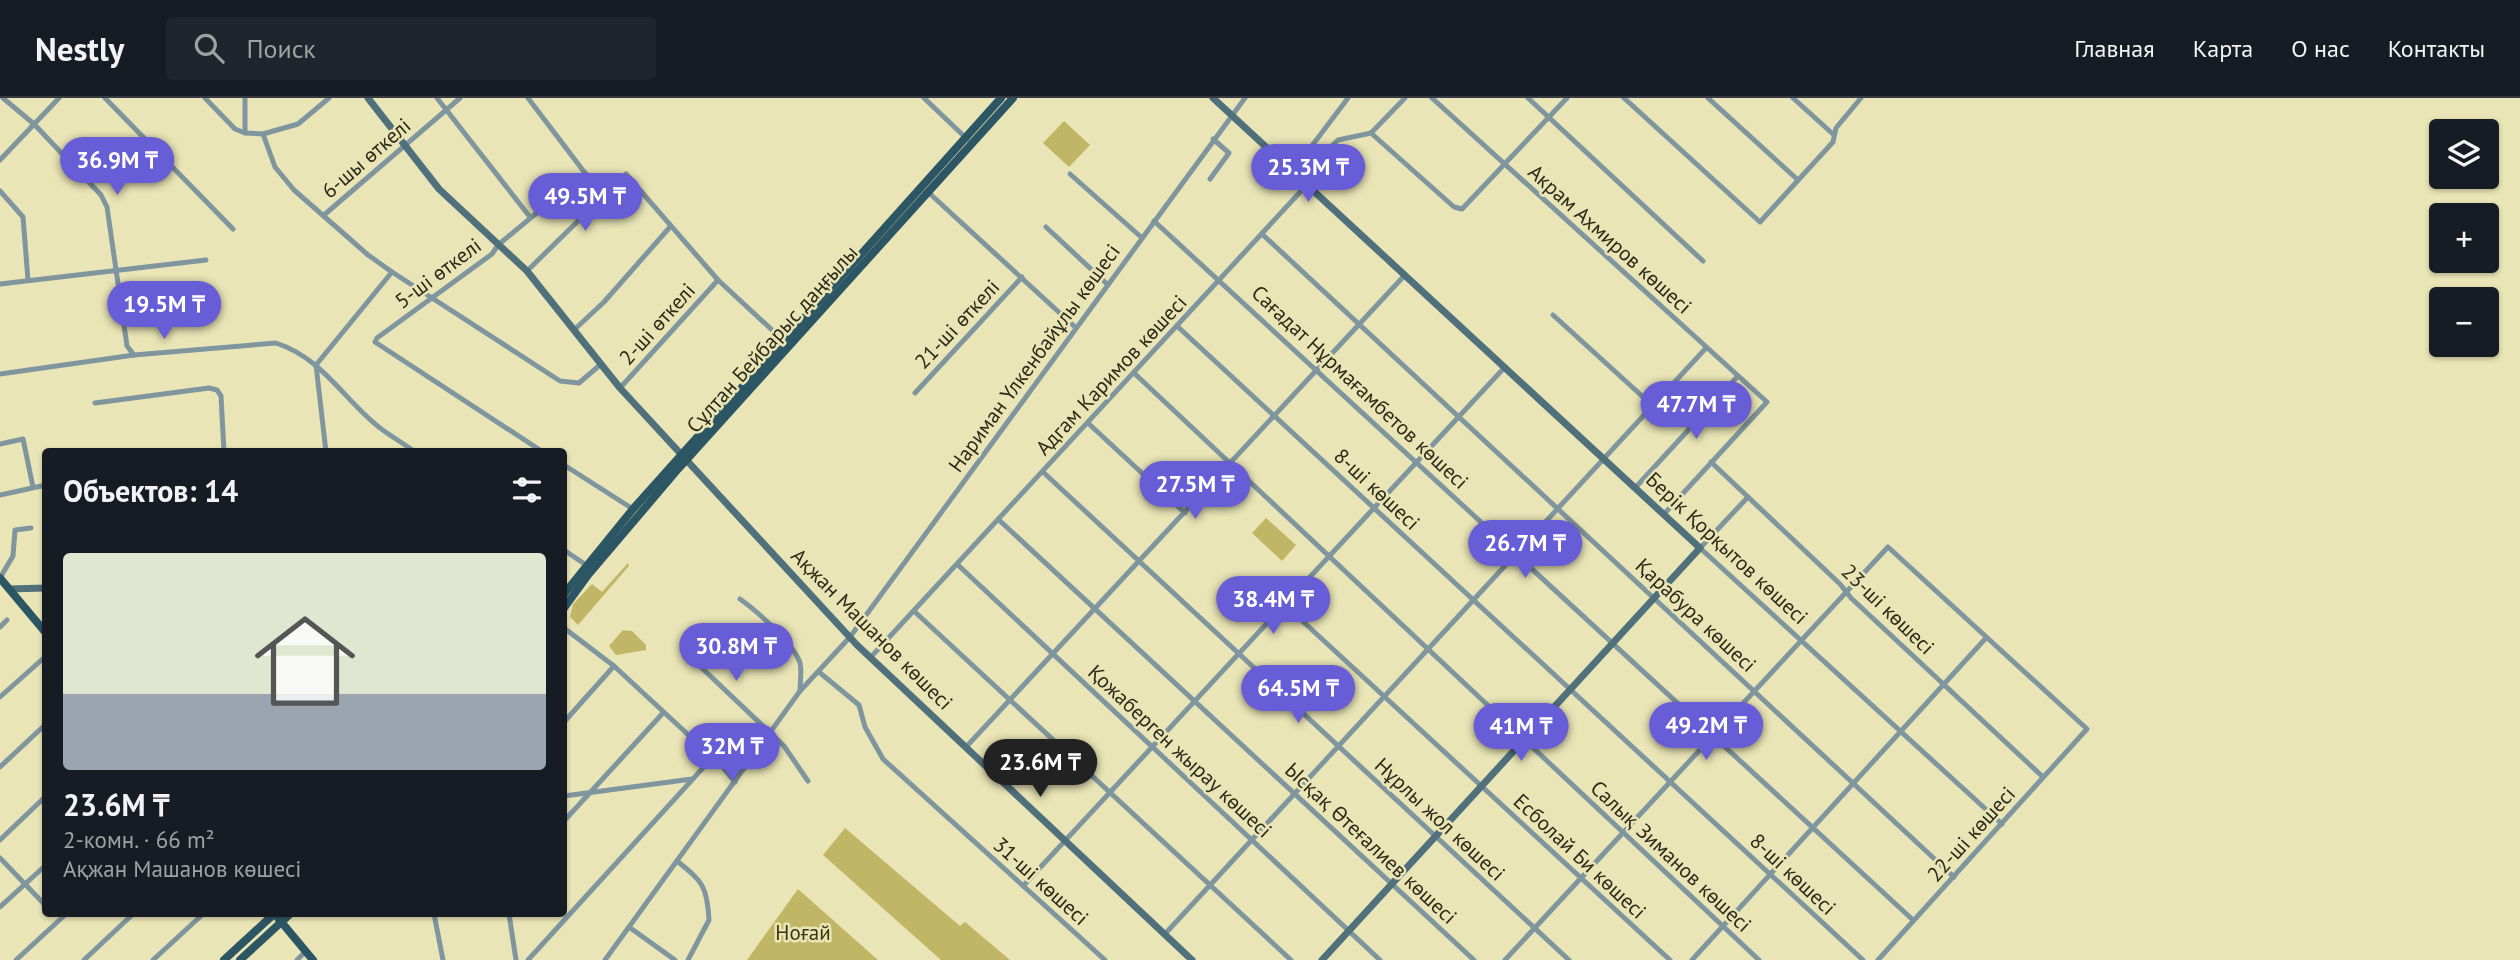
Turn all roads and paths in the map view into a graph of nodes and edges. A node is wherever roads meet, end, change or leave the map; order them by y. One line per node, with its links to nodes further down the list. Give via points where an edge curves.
1 (3, 98): 28 (street)
2 (59, 98): 28 (street)
3 (105, 98): 52 (street)
4 (205, 98): 29 (street, via 235,129)
5 (245, 98): 29 (street)
6 (329, 98): 31 (street, via 298,124)
7 (368, 98): 35 (street, Ақжан Машанов көшесі)
8 (437, 98): 25 (street)
9 (460, 98): 25 (street, 6-шы өткелі)
10 (528, 98): 39 (street)
11 (924, 98): 34 (street)
12 (1001, 98): 34 (main road, Сұлтан Бейбарыс даңғылы)
13 (1013, 98): 34 (main road, Сұлтан Бейбарыс даңғылы)
14 (1213, 98): 26 (street, Берік Қорқытов көшесі)
15 (1245, 98): 26 (street, Нариман Үлкенбайұлы көшесі)
16 (1348, 98): 38 (street, Адгам Каримов көшесі, via 1311,146)
17 (1405, 98): 30 (street)
18 (1432, 98): 37 (street, Акрам Ахмиров көшесі)
19 (1528, 98): 27 (street)
20 (1567, 98): 27 (street)
21 (1624, 98): 42 (street, via 1760,222)
22 (1708, 98): 42 (street)
23 (1793, 98): 32 (street)
24 (1861, 98): 32 (street)
25 (446, 109): 35 (street, 6-шы өткелі); 48 (street)
26 (1231, 116): 33 (street, Нариман Үлкенбайұлы көшесі); 43 (street, Берік Қорқытов көшесі)
27 (1549, 117): 37 (street); 57 (street)
28 (34, 124): 36 (street); 58 (street, via 101,195 107,207)
29 (245, 133): 31 (street)
30 (1371, 133): 37 (street, via 1462,209); 38 (street, via 1338,140)
31 (263, 134): 47 (street, via 275,167)
32 (1834, 135): 42 (street, via 1833,142)
33 (1213, 139): 41 (street, via 1229,153); 49 (street, Нариман Үлкенбайұлы көшесі)
34 (969, 141): 45 (main road, Сұлтан Бейбарыс даңғылы); 74 (main road, Сұлтан Бейбарыс даңғылы)
35 (403, 146): 47 (street, 6-шы өткелі); 55 (street, Ақжан Машанов көшесі, via 439,189)
36 (0, 160)
37 (1505, 166): 75 (street, Акрам Ахмиров көшесі)
38 (1305, 171): 43 (street, Адгам Каримов көшесі)
39 (584, 173): 46 (street); 48 (street, 5-ші өткелі)
40 (1070, 174): 54 (street)
41 (1210, 179)
42 (1798, 180)
43 (1303, 183): 53 (street, Адгам Каримов көшесі, via 1302,190); 61 (street, Берік Қорқытов көшесі)
44 (0, 191): 64 (street, via 23,217)
45 (928, 191): 62 (street, 21-ші өткелі); 74 (main road, Сұлтан Бейбарыс даңғылы)
46 (605, 194): 50 (street, via 626,174); 59 (street)
47 (324, 215): 60 (street)
48 (530, 217): 55 (street, 5-ші өткелі)
49 (1154, 221): 54 (street, Нариман Үлкенбайұлы көшесі); 63 (street, Сағадат Нұрмағамбетов көшесі)
50 (670, 227): 65 (street); 73 (street)
51 (1046, 227): 67 (street)
52 (233, 229)
53 (1262, 234): 63 (street, Адгам Каримов көшесі); 70 (street, Қарабура көшесі)
54 (1141, 237): 67 (street, Нариман Үлкенбайұлы көшесі)
55 (499, 245): 59 (street, Ақжан Машанов көшесі); 68 (street, 5-ші өткелі)
56 (206, 260): 58 (street)
57 (1703, 261)
58 (114, 271): 64 (street); 76 (street, via 127,346)
59 (527, 271): 73 (street, Ақжан Машанов көшесі)
60 (392, 272): 68 (street); 78 (street, 5-ші өткелі)
61 (1404, 276): 70 (street); 79 (street, Берік Қорқытов көшесі)
62 (1022, 277): 72 (street, 21-ші өткелі); 85 (street, 21-ші өткелі)
63 (1220, 279): 71 (street, Адгам Каримов көшесі); 80 (street, Сағадат Нұрмағамбетов көшесі)
64 (28, 280): 66 (street)
65 (718, 280): 74 (street); 84 (street, 2-ші өткелі)
66 (0, 284)
67 (1107, 284): 72 (street, Нариман Үлкенбайұлы көшесі)
68 (432, 299): 77 (street, via 560,381 579,383); 95 (street, 5-ші өткелі, via 375,342)
69 (1553, 315): 87 (street)
70 (1360, 324): 80 (street); 89 (street, Қарабура көшесі)
71 (1177, 326): 81 (street, Адгам Каримов көшесі); 88 (street, 8-шi көшесi)
72 (1075, 327): 138 (street, Нариман Үлкенбайұлы көшесі)
73 (574, 331): 77 (street, Ақжан Машанов көшесі)
74 (786, 344): 96 (main road, Сұлтан Бейбарыс даңғылы)
75 (1706, 348): 83 (street, Акрам Ахмиров көшесі); 87 (street)
76 (134, 355): 78 (street, via 276,343 297,350); 82 (street)
77 (601, 364): 84 (street, Ақжан Машанов көшесі)
78 (316, 365): 93 (street); 94 (street, via 375,425)
79 (1504, 368): 89 (street); 97 (street, Берік Қорқытов көшесі)
80 (1317, 371): 88 (street); 98 (street, Сағадат Нұрмағамбетов көшесі)
81 (1134, 373): 90 (street, Адгам Каримов көшесі); 100 (street, Салық Зиманов көшесі)
82 (0, 374)
83 (1737, 377): 99 (street, Акрам Ахмиров көшесі, via 1767,402); 105 (street)
84 (620, 388): 96 (street, Ақжан Машанов көшесі)
85 (915, 393)
86 (95, 403): 92 (street, via 217,390)
87 (1653, 406): 97 (street)
88 (1275, 416): 100 (street); 109 (street, 8-шi көшесi)
89 (1458, 417): 98 (street); 108 (street, Қарабура көшесі)
90 (1088, 423): 102 (street, Адгам Каримов көшесі); 111 (street)
91 (0, 444): 104 (street, via 23,439)
92 (224, 448)
93 (326, 448)
94 (409, 448)
95 (537, 448)
96 (683, 458): 110 (main road, Сұлтан Бейбарыс даңғылы); 130 (main road, Сұлтан Бейбарыс даңғылы); 138 (street, Ақжан Машанов көшесі)
97 (1603, 458): 105 (street, Берік Қорқытов көшесі); 108 (street)
98 (1417, 461): 109 (street); 117 (street, Сағадат Нұрмағамбетов көшесі)
99 (1711, 462): 107 (street, 23-шi көшесi); 112 (street)
100 (1231, 464): 111 (street); 118 (street, Салық Зиманов көшесі)
101 (567, 467): 110 (street)
102 (1044, 472): 113 (street, Адгам Каримов көшесі); 119 (street, Нұрлы жол көшесі)
103 (42, 486): 104 (street)
104 (33, 487): 106 (street)
105 (1635, 488): 112 (street, Берік Қорқытов көшесі)
106 (0, 495)
107 (1748, 496): 115 (street); 126 (street, 23-шi көшесi)
108 (1556, 507): 117 (street); 128 (street, Қарабура көшесі)
109 (1374, 508): 118 (street); 129 (street, 8-шi көшесi)
110 (633, 509): 120 (main road, Сұлтан Бейбарыс даңғылы)
111 (1185, 513): 119 (street)
112 (1664, 514): 115 (street, Берік Қорқытов көшесі)
113 (999, 520): 121 (street, Адгам Каримов көшесі); 132 (street, Ысқақ Өтеғалиев көшесі)
114 (31, 528): 122 (street, via 15,530 13,556)
115 (1700, 548): 128 (street); 140 (street, Берік Қорқытов көшесі)
116 (567, 552): 120 (street)
117 (1515, 553): 129 (street); 141 (street, Сағадат Нұрмағамбетов көшесі)
118 (1329, 556): 131 (street); 142 (street, Салық Зиманов көшесі)
119 (1140, 561): 132 (street); 144 (street, Нұрлы жол көшесі)
120 (586, 565): 125 (main road, Сұлтан Бейбарыс даңғылы)
121 (958, 565): 133 (street, Адгам Каримов көшесі); 145 (street, Қожаберген жырау көшесі)
122 (0, 578): 123 (main road)
123 (5, 588): 124 (street); 136 (main road)
124 (42, 588)
125 (567, 590)
126 (1846, 592): 139 (street, via 1888,547); 140 (street); 151 (street, 23-шi көшесi)
127 (740, 598): 149 (street, 31-ші көшесі, via 795,654)
128 (1654, 598): 141 (street); 154 (street, Қарабура көшесі)
129 (1472, 599): 142 (street); 152 (street, 8-шi көшесi)
130 (567, 604)
131 (1284, 604): 144 (street); 155 (street, Есболай Би көшесі)
132 (1095, 609): 145 (street); 158 (street, Ысқақ Өтеғалиев көшесі)
133 (915, 612): 146 (street, Адгам Каримов көшесі); 157 (street)
134 (7, 620): 135 (street)
135 (0, 627)
136 (42, 629)
137 (567, 630): 148 (street)
138 (850, 637): 146 (street, Ақжан Машанов көшесі); 150 (street, Нариман Үлкенбайұлы көшесі)
139 (1986, 638): 151 (street); 173 (street, 22-ші көшесі, via 2087,729)
140 (1801, 640): 154 (street); 162 (street, Берік Қорқытов көшесі)
141 (1612, 643): 152 (street); 164 (street, Сағадат Нұрмағамбетов көшесі)
142 (1427, 648): 155 (street); 165 (street, Салық Зиманов көшесі)
143 (685, 652): 163 (street)
144 (1239, 653): 158 (street); 166 (street, Нұрлы жол көшесі)
145 (1053, 654): 157 (street); 168 (street, Қожаберген жырау көшесі)
146 (870, 658): 167 (street, Ақжан Машанов көшесі)
147 (42, 660): 156 (street)
148 (614, 666): 159 (street); 160 (street)
149 (801, 666): 150 (street, 31-ші көшесі); 153 (street)
150 (817, 674): 153 (street, Нариман Үлкенбайұлы көшесі); 202 (street, 31-ші көшесі, via 859,705 883,759)
151 (1945, 686): 162 (street); 173 (street, 23-шi көшесi)
152 (1570, 689): 165 (street); 177 (street, 8-шi көшесi)
153 (800, 691): 163 (street, Нариман Үлкенбайұлы көшесі)
154 (1754, 691): 164 (street); 178 (street, Қарабура көшесі)
155 (1383, 696): 166 (street); 179 (street, Есболай Би көшесі)
156 (0, 697)
157 (1010, 700): 167 (street); 181 (street)
158 (1194, 701): 168 (street); 182 (street, Ысқақ Өтеғалиев көшесі)
159 (663, 713): 169 (street); 180 (street)
160 (567, 719)
161 (42, 728): 171 (street)
162 (1902, 733): 178 (street); 186 (street, Берік Қорқытов көшесі)
163 (769, 734): 172 (street, Нариман Үлкенбайұлы көшесі); 175 (street)
164 (1712, 736): 177 (street); 187 (street, Сағадат Нұрмағамбетов көшесі)
165 (1524, 740): 179 (street); 188 (street, Салық Зиманов көшесі)
166 (1338, 745): 182 (street); 189 (street, Нұрлы жол көшесі)
167 (965, 747): 192 (street, Ақжан Машанов көшесі)
168 (1152, 747): 181 (street); 191 (street, Қожаберген жырау көшесі)
169 (712, 758): 170 (street); 174 (street)
170 (721, 765): 172 (street, via 738,771); 176 (street)
171 (0, 767)
172 (745, 768): 176 (street, Нариман Үлкенбайұлы көшесі)
173 (2043, 777): 186 (street, 22-ші көшесі)
174 (694, 779): 180 (street); 234 (street)
175 (808, 781)
176 (734, 782): 194 (street, Нариман Үлкенбайұлы көшесі)
177 (1670, 782): 188 (street); 196 (street, 8-шi көшесi)
178 (1855, 784): 187 (street); 197 (street, Қарабура көшесі)
179 (1481, 786): 189 (street); 198 (street, Есболай Би көшесі)
180 (590, 792): 183 (street); 185 (street)
181 (1110, 792): 192 (street); 201 (street)
182 (1294, 793): 191 (street); 200 (street, Ысқақ Өтеғалиев көшесі)
183 (567, 796)
184 (42, 800): 190 (street)
185 (567, 818)
186 (2002, 824): 197 (street, 22-ші көшесі)
187 (1813, 830): 196 (street); 216 (street, Сағадат Нұрмағамбетов көшесі)
188 (1623, 832): 198 (street); 219 (street, Салық Зиманов көшесі)
189 (1436, 836): 200 (street); 220 (street, Нұрлы жол көшесі)
190 (0, 840)
191 (1251, 840): 201 (street); 222 (street, Қожаберген жырау көшесі)
192 (1064, 841): 202 (street); 223 (street, Ақжан Машанов көшесі)
193 (0, 858): 199 (street)
194 (677, 861): 218 (street, Нариман Үлкенбайұлы көшесі); 237 (street, via 703,884 709,914)
195 (42, 869): 199 (street)
196 (1771, 875): 219 (street); 249 (street, 8-шi көшесi)
197 (1954, 877): 216 (street, 22-ші көшесі)
198 (1581, 878): 220 (street); 246 (street, Есболай Би көшесі)
199 (25, 884): 203 (street); 204 (street)
200 (1392, 884): 222 (street); 243 (street, Ысқақ Өтеғалиев көшесі)
201 (1210, 885): 223 (street); 240 (street)
202 (1023, 886): 238 (street, 31-ші көшесі)
203 (42, 902)
204 (0, 907)
205 (56, 917): 215 (street)
206 (62, 917): 215 (street)
207 (130, 917): 226 (street)
208 (200, 917): 227 (street)
209 (269, 917): 228 (main road)
210 (272, 917): 217 (main road)
211 (287, 917): 217 (main road)
212 (289, 917): 221 (main road)
213 (435, 917): 232 (street)
214 (509, 917): 233 (street)
215 (59, 920): 225 (street)
216 (1913, 920): 250 (street, 22-ші көшесі)
217 (278, 925): 221 (main road); 229 (main road)
218 (629, 927): 235 (street, Нариман Үлкенбайұлы көшесі); 236 (street)
219 (1723, 927): 247 (street); 248 (street, Салық Зиманов көшесі)
220 (1535, 928): 244 (street); 245 (street, Нұрлы жол көшесі)
221 (289, 931): 224 (main road)
222 (1349, 931): 241 (street); 242 (street, Қожаберген жырау көшесі)
223 (1164, 934): 239 (street, Ақжан Машанов көшесі)
224 (306, 951): 230 (street); 231 (main road)
225 (16, 960)
226 (84, 960)
227 (153, 960)
228 (224, 960)
229 (240, 960)
230 (297, 960)
231 (313, 960)
232 (443, 960)
233 (516, 960)
234 (528, 960)
235 (605, 960)
236 (675, 960)
237 (688, 960)
238 (1105, 960)
239 (1192, 960)
240 (1291, 960)
241 (1322, 960)
242 (1380, 960)
243 (1474, 960)
244 (1505, 960)
245 (1570, 960)
246 (1670, 960)
247 (1692, 960)
248 (1759, 960)
249 (1863, 960)
250 (1878, 960)

